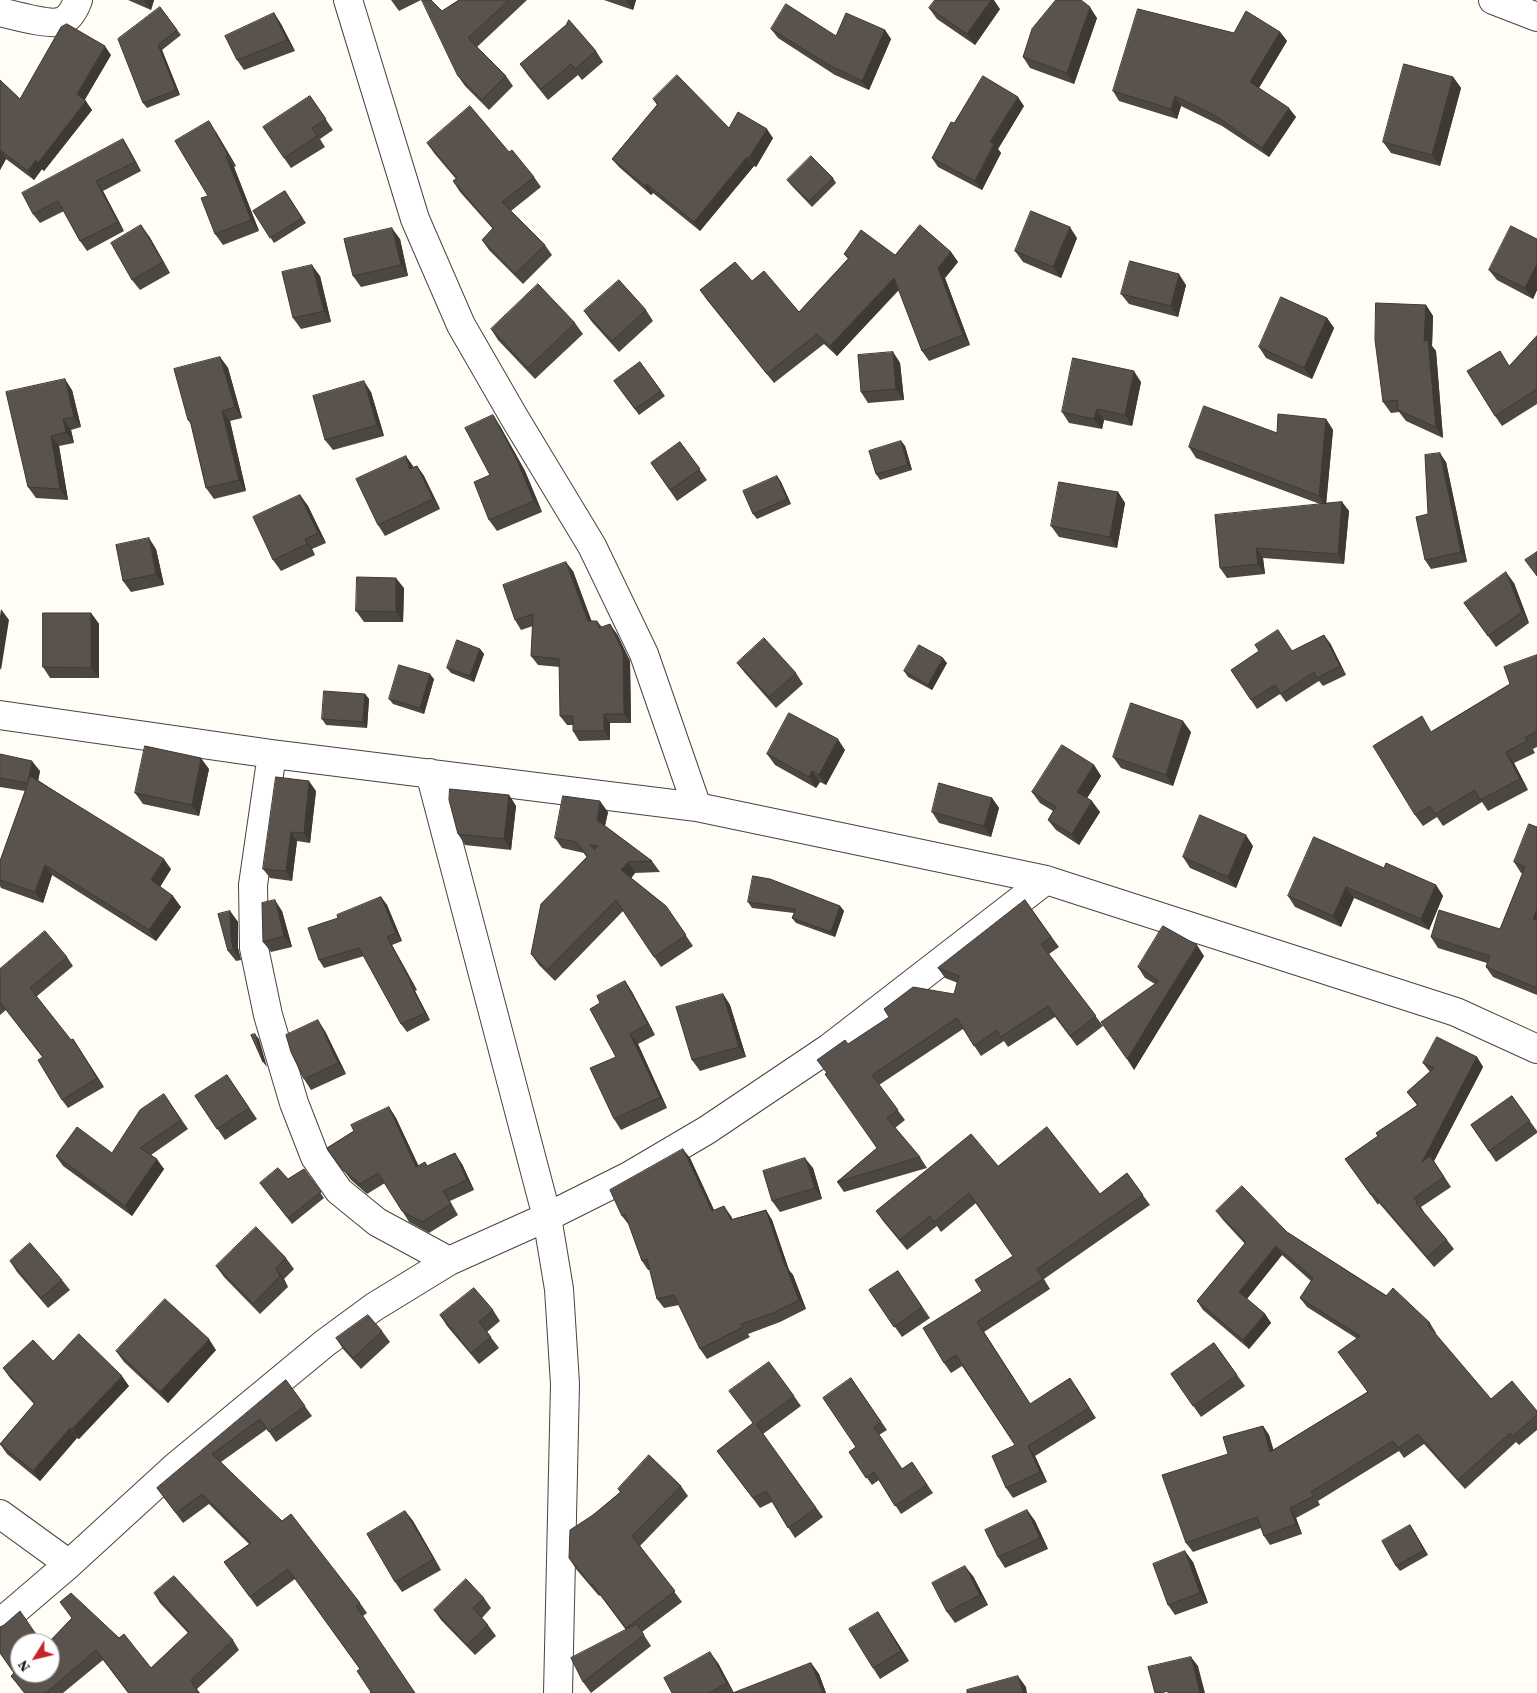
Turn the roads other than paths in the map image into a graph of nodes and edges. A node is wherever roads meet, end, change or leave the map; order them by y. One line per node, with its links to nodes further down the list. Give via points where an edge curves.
1 (78, 0): 4 (street, via 70,15 52,23)
2 (348, 0): 9 (street, via 415,219 453,308 592,546 644,654)
3 (1493, 0): 5 (street)
4 (0, 12)
5 (1537, 17)
6 (0, 715): 7 (street)
7 (272, 754): 8 (street); 13 (street, via 253,885 254,948 268,1015 294,1103 315,1157 339,1191 377,1222)
8 (430, 773): 9 (street); 12 (street)
9 (697, 807): 10 (street)
10 (1046, 880): 11 (street, via 1456,1012); 12 (street, via 829,1048 707,1130 629,1176)
11 (1537, 1049)
12 (547, 1217): 13 (street); 17 (street, via 559,1289 565,1384)
13 (449, 1261): 15 (street, via 374,1307 325,1342 175,1467)
14 (0, 1514): 15 (street)
15 (69, 1564): 16 (street)
16 (0, 1623)
17 (558, 1693)

